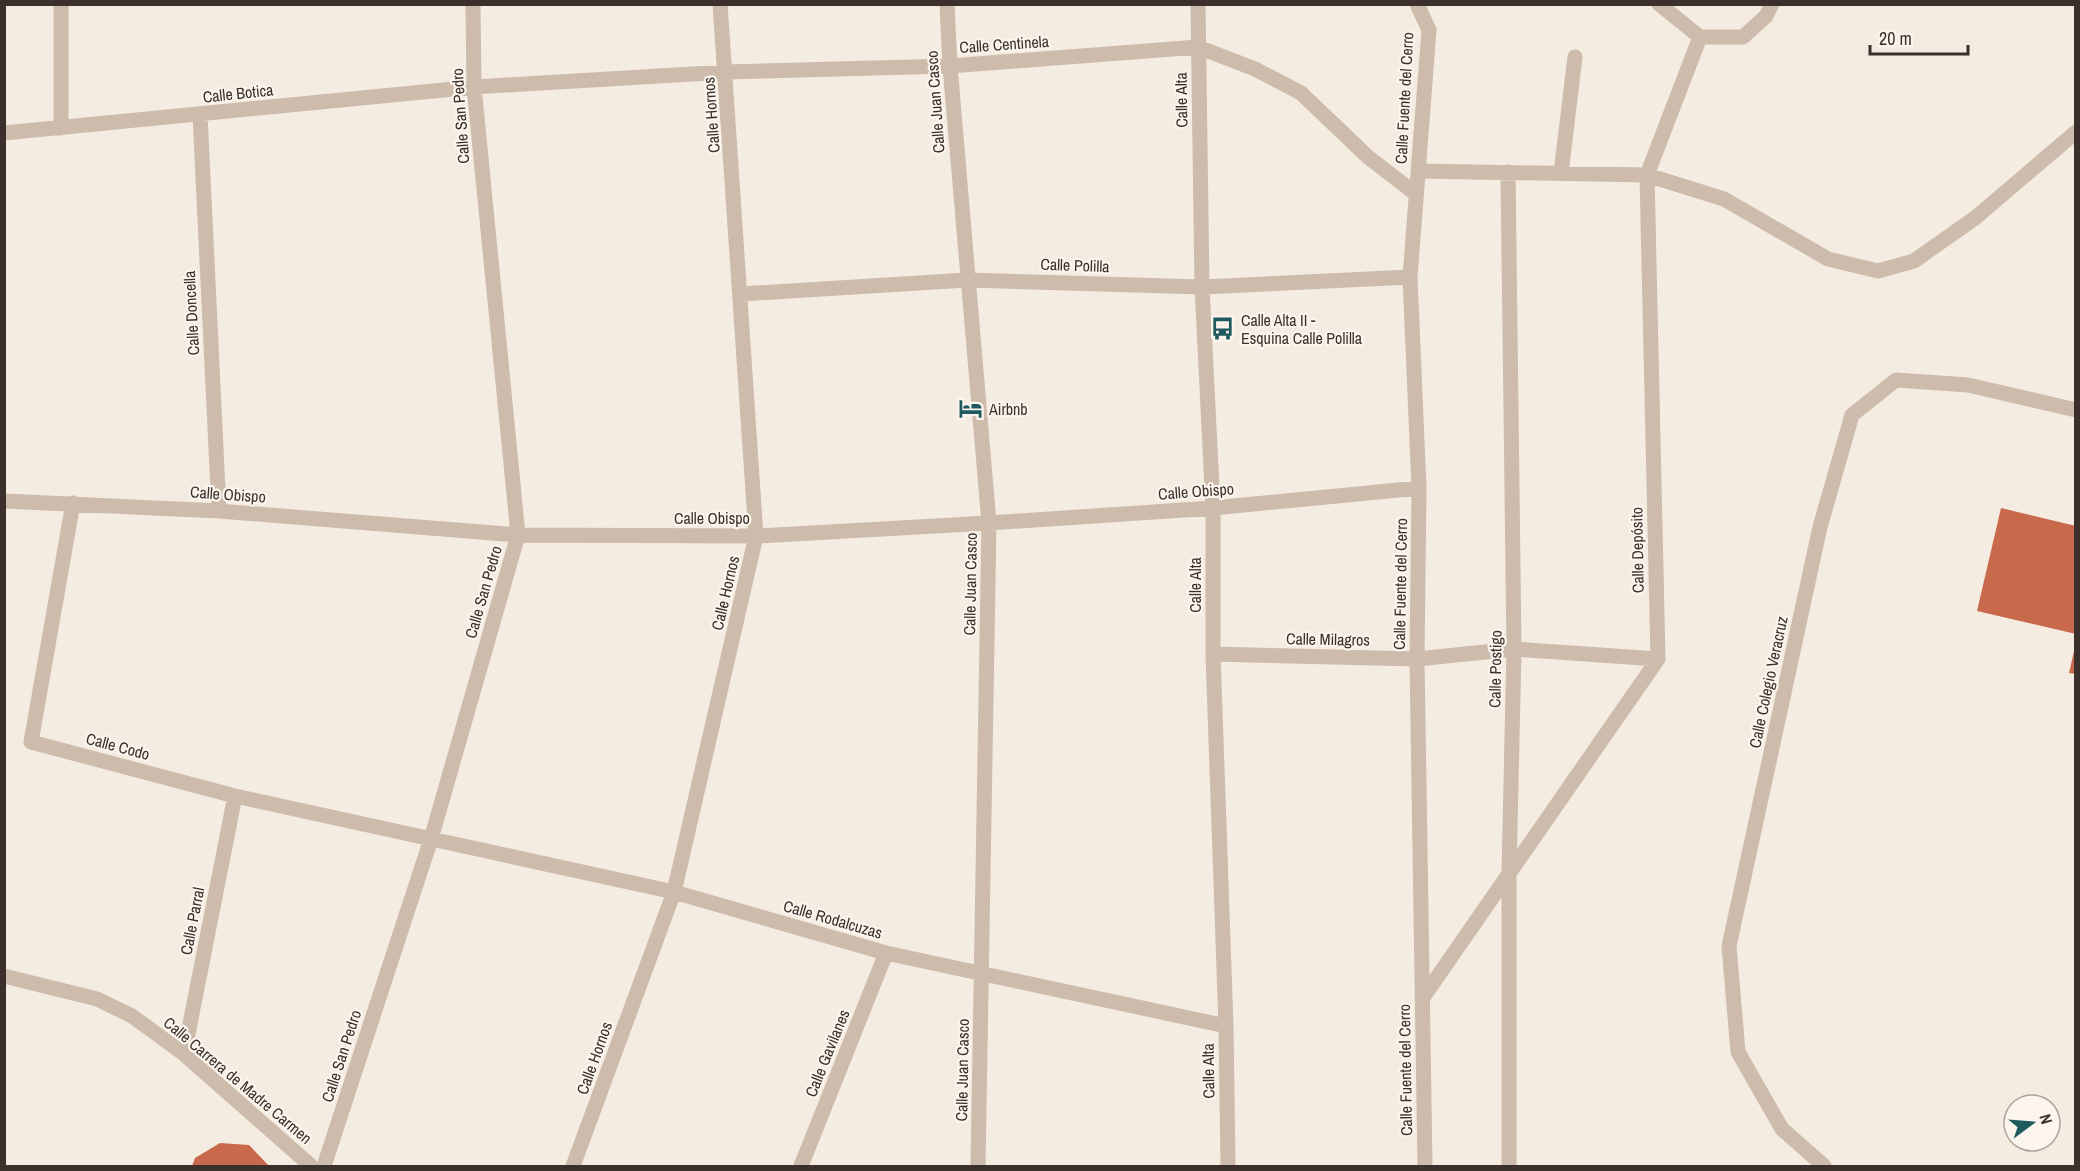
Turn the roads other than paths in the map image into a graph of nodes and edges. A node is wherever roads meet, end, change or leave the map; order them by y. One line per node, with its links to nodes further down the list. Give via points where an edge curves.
1 (61, 4): 16 (street)
2 (473, 4): 14 (street, Calle San Pedro)
3 (720, 4): 13 (street, Calle Hornos)
4 (947, 4): 12 (street, Calle Juan Casco)
5 (1198, 4): 10 (street, Calle Alta)
6 (1418, 4): 19 (street, Calle Fuente del Cerro, via 1429,30)
7 (1659, 4): 9 (street)
8 (1772, 4): 9 (street, via 1766,16 1743,37)
9 (1700, 37): 22 (street, Calle Depósito)
10 (1198, 47): 12 (street, Calle Centinela); 23 (street, Calle Centinela, via 1255,69 1301,93 1368,157); 26 (street, Calle Alta)
11 (1575, 57): 21 (street)
12 (950, 66): 13 (street, Calle Centinela); 25 (street, Calle Juan Casco)
13 (726, 72): 14 (street, Calle Centinela); 27 (street, Calle Hornos)
14 (474, 87): 15 (street, Calle Botica); 35 (street, Calle San Pedro)
15 (200, 115): 16 (street, Calle Botica); 33 (street, Calle Doncella)
16 (61, 128): 18 (street, Calle Botica)
17 (2076, 132): 22 (street, via 1975,218 1914,261 1878,271 1827,259 1724,199)
18 (4, 133)
19 (1418, 171): 20 (street); 23 (street, Calle Fuente del Cerro)
20 (1508, 172): 21 (street); 37 (street, Calle Postigo)
21 (1561, 173): 22 (street)
22 (1647, 176): 40 (street, Calle Depósito)
23 (1416, 194): 24 (street, Calle Fuente del Cerro)
24 (1410, 277): 26 (street, Calle Polilla); 29 (street, Calle Fuente del Cerro)
25 (968, 280): 26 (street, Calle Polilla); 27 (street, Calle Polilla); 34 (street, Calle Juan Casco)
26 (1202, 286): 32 (street, Calle Alta)
27 (740, 294): 36 (street, Calle Hornos)
28 (2076, 410): 59 (street, Calle Colegio Veracruz, via 1968,385 1896,380 1852,415 1820,527 1729,946 1738,1052 1782,1129)
29 (1419, 488): 32 (street, Calle Obispo); 39 (street, Calle Fuente del Cerro)
30 (4, 501): 31 (street, Calle Obispo)
31 (73, 503): 33 (street, Calle Obispo); 41 (street, Calle Codo, via 31,742)
32 (1213, 508): 34 (street, Calle Obispo); 38 (street, Calle Alta)
33 (219, 511): 35 (street, Calle Obispo)
34 (989, 523): 36 (street, Calle Obispo); 46 (street, Calle Juan Casco)
35 (518, 535): 36 (street, Calle Obispo); 42 (street, Calle San Pedro)
36 (756, 536): 44 (street, Calle Hornos)
37 (1514, 649): 39 (street, Calle Milagros); 40 (street, Calle Milagros); 43 (street, Calle Postigo)
38 (1213, 654): 39 (street, Calle Milagros); 49 (street, Calle Alta)
39 (1417, 659): 48 (street, Calle Fuente del Cerro)
40 (1658, 659): 43 (street)
41 (235, 796): 42 (street, Calle Codo); 50 (street, Calle Parral)
42 (431, 839): 44 (street, Calle Rodalcuzas); 52 (street, Calle San Pedro)
43 (1509, 873): 48 (street); 58 (street, Calle Postigo)
44 (674, 892): 45 (street, Calle Rodalcuzas); 53 (street, Calle Hornos)
45 (886, 952): 46 (street, Calle Rodalcuzas); 54 (street, Calle Gavilanes)
46 (982, 974): 49 (street, Calle Rodalcuzas); 55 (street, Calle Juan Casco)
47 (4, 976): 50 (street, Calle Carrera de Madre Carmen, via 97,999 132,1016)
48 (1422, 999): 57 (street, Calle Fuente del Cerro)
49 (1226, 1026): 56 (street, Calle Alta)
50 (184, 1054): 51 (street, Calle Carrera de Madre Carmen)
51 (311, 1167)
52 (324, 1167)
53 (573, 1167)
54 (801, 1167)
55 (978, 1167)
56 (1228, 1167)
57 (1425, 1167)
58 (1509, 1167)
59 (1824, 1167)

